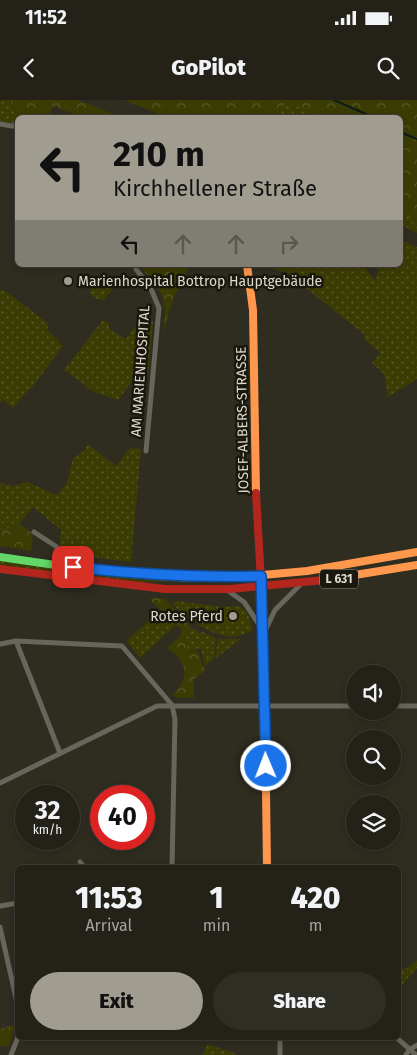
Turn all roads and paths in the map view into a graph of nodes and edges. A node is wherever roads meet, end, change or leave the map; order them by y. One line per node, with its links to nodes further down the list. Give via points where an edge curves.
1 (0, 124): 2 (street)
2 (15, 126)
3 (247, 267): 12 (main road, JOSEF-ALBERS-STRASSE, via 253,310 256,503)
4 (136, 269): 5 (street, AM MARIENHOSPITAL, via 152,289 159,308)
5 (146, 451)
6 (34, 532): 9 (street, via 57,547)
7 (417, 552): 12 (main road, L 631)
8 (0, 557): 9 (main road, L 631)
9 (56, 565): 12 (main road, L 631, via 196,578)
10 (417, 565): 13 (main road, L 631)
11 (0, 569): 15 (main road, L 631, via 144,587)
12 (261, 576): 14 (main road, JOSEF-ALBERS-STRASSE)
13 (300, 585): 14 (main road, L 631); 16 (street, via 274,610)
14 (261, 588): 15 (main road, L 631); 16 (main road, JOSEF-ALBERS-STRASSE)
15 (226, 589): 16 (street, via 244,602)
16 (264, 634): 20 (main road, JOSEF-ALBERS-STRASSE)
17 (16, 641): 18 (street); 19 (street, via 122,646); 24 (street)
18 (0, 644)
19 (172, 705): 20 (street); 24 (street, via 158,706); 28 (street, via 175,719)
20 (265, 706): 21 (street); 29 (main road, JOSEF-ALBERS-STRASSE)
21 (346, 706)
22 (401, 706): 23 (street)
23 (417, 706)
24 (60, 753): 25 (street)
25 (0, 783)
26 (80, 862): 27 (street)
27 (82, 865)
28 (172, 865)
29 (267, 865)
30 (15, 904): 31 (street)
31 (0, 906)
32 (0, 928): 33 (street)
33 (15, 994)
34 (17, 1040): 39 (street)
35 (280, 1040): 40 (street)
36 (399, 1040): 38 (street)
37 (417, 1045): 38 (street)
38 (408, 1052): 41 (street)
39 (11, 1055)
40 (280, 1055)
41 (416, 1055)

